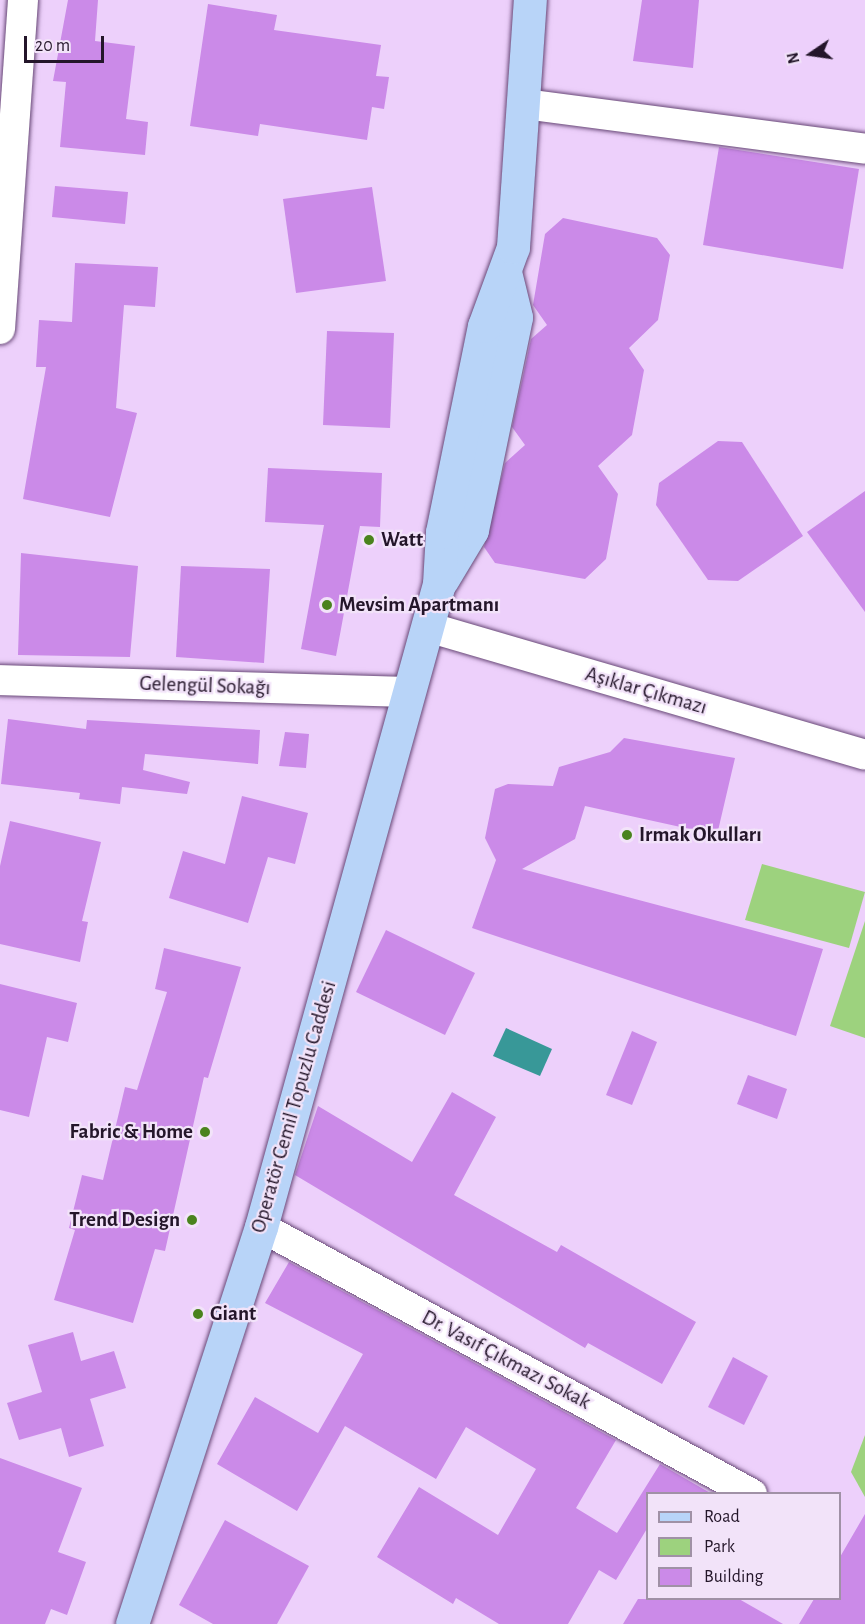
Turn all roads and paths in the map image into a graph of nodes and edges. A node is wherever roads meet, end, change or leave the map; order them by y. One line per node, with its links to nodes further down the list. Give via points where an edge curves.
1 (23, 0): 5 (street)
2 (533, 4): 3 (main road, Operatör Cemil Topuzlu Caddesi)
3 (525, 104): 4 (street); 6 (main road, Operatör Cemil Topuzlu Caddesi, via 513,247 505,272 516,317 472,530 440,584)
4 (865, 149)
5 (0, 329)
6 (428, 627): 8 (main road, Operatör Cemil Topuzlu Caddesi); 9 (street, Aşıklar Çıkmazı)
7 (0, 680): 8 (street, Gelengül Sokağı)
8 (410, 692): 10 (main road, Operatör Cemil Topuzlu Caddesi)
9 (865, 755)
10 (261, 1227): 11 (street, Dr. Vasıf Çıkmazı Sokak); 12 (main road, Operatör Cemil Topuzlu Caddesi)
11 (748, 1492)
12 (132, 1624)

